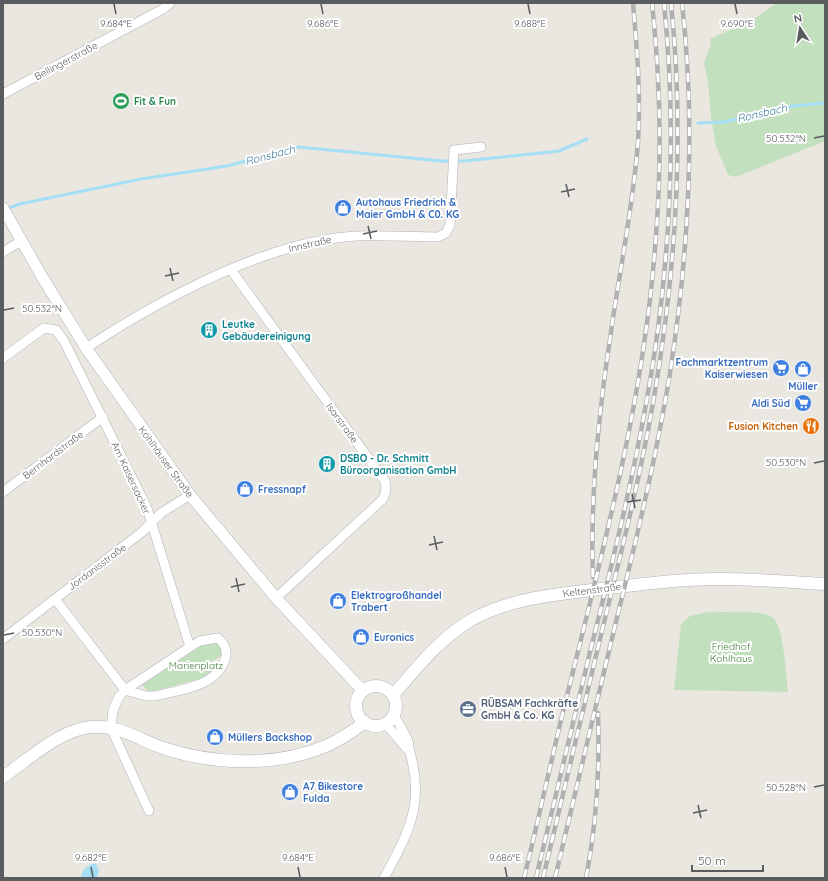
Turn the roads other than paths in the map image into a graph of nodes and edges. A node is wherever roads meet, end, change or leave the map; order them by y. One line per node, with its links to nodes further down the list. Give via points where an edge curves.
1 (170, 3): 2 (street, Bellingerstraße)
2 (3, 94)
3 (481, 147): 7 (street, Innstraße, via 454,150 450,225 442,236 353,236 329,239 289,248)
4 (4, 210): 5 (street, Kohlhäuser Straße)
5 (21, 241): 6 (street); 8 (street, Kohlhäuser Straße)
6 (3, 252)
7 (231, 270): 8 (street, Innstraße, via 187,290); 15 (street, Isarstraße, via 385,481 386,486 382,500)
8 (86, 348): 12 (street, Kohlhäuser Straße)
9 (3, 358): 10 (street, Am Kaisersacker, via 44,328 56,330)
10 (103, 417): 11 (street, Bernhardstraße); 13 (street, Am Kaisersacker, via 147,508)
11 (3, 492)
12 (190, 495): 13 (street, Jordanisstraße, via 161,513); 15 (street, Kohlhäuser Straße)
13 (151, 524): 16 (street, Jordanisstraße); 18 (street, Am Kaisersacker)
14 (825, 584): 21 (main road, Keltenstraße, via 740,579 686,580 528,599 471,620 433,650)
15 (276, 598): 20 (street, Kohlhäuser Straße)
16 (55, 599): 17 (street, Jordanisstraße); 19 (street)
17 (3, 639)
18 (190, 647): 19 (street); 19 (street, via 214,637 223,643 226,652 223,664 218,673 208,681 154,696)
19 (125, 690): 25 (street, via 113,710)
20 (362, 691): 21 (main road, via 379,686 387,689); 23 (main road, via 357,700 357,710)
21 (393, 696): 22 (main road, via 396,706)
22 (394, 714): 24 (main road); 26 (street, via 408,742)
23 (365, 722): 24 (main road, via 375,725); 25 (main road, via 335,742 312,751 259,760 191,756)
24 (385, 723): 26 (street)
25 (111, 728): 27 (main road, via 91,727 68,734); 28 (street)
26 (409, 751): 29 (street, via 416,776 416,803 410,826)
27 (3, 777)
28 (149, 811)
29 (384, 878)

